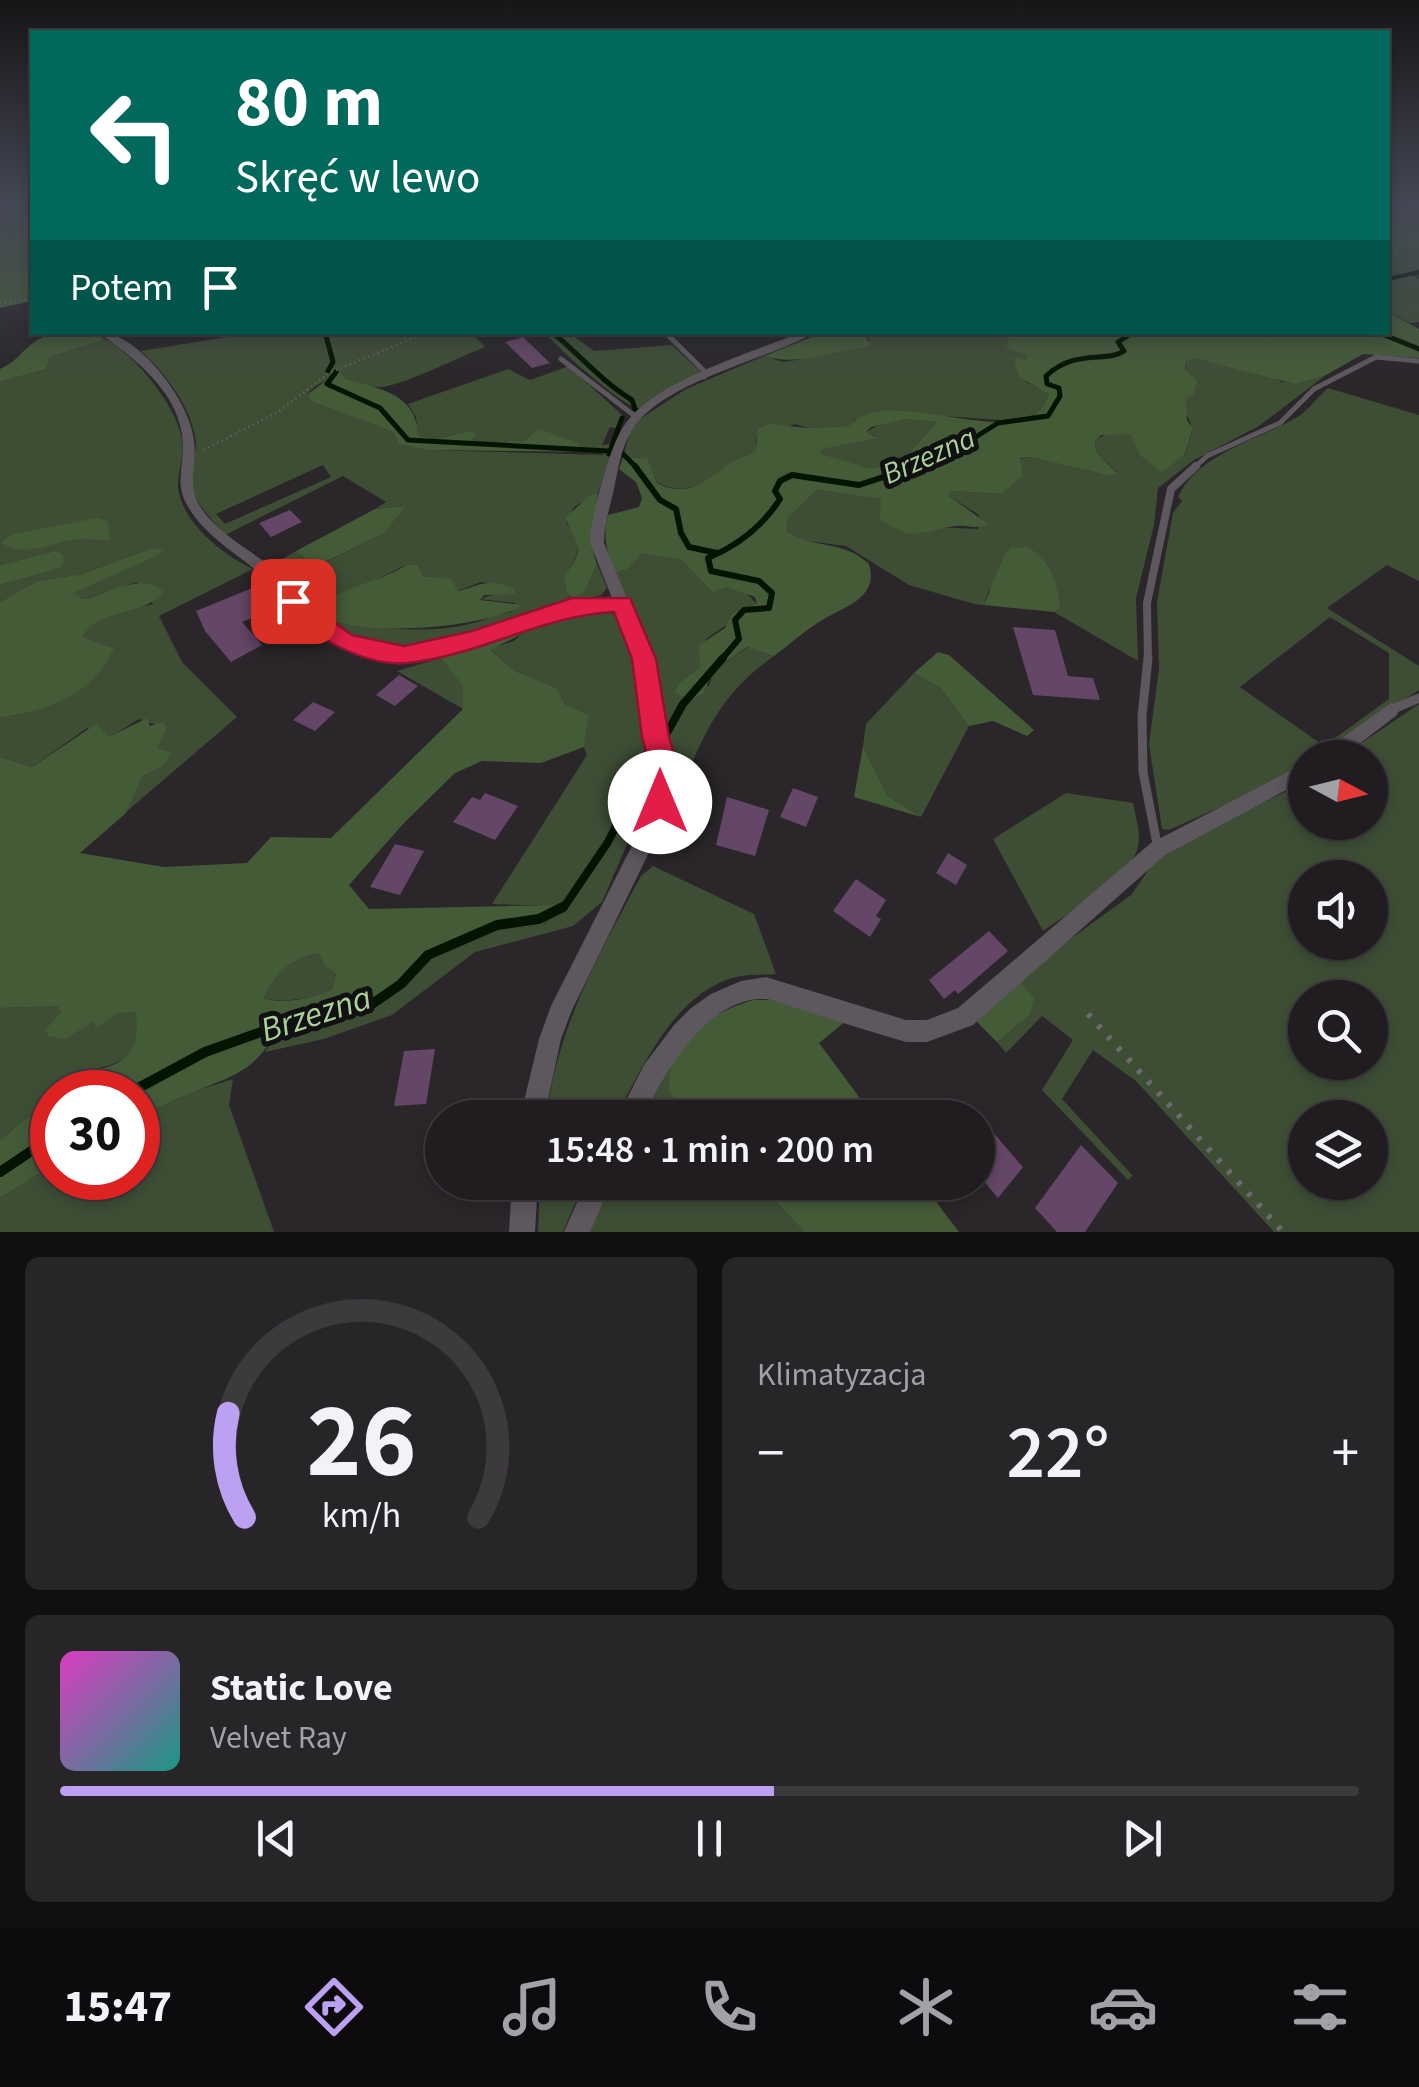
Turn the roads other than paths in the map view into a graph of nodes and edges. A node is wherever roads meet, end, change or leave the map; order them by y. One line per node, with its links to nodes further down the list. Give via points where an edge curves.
1 (107, 335): 8 (street, via 136,352 160,380 187,431 186,487 204,519 316,624 363,648 419,654 572,606)
2 (667, 335): 6 (lane)
3 (805, 335): 6 (street)
4 (561, 359): 7 (lane)
5 (1419, 361): 13 (lane, via 1376,357 1339,376 1280,423 1207,456 1171,489 1147,603 1142,716 1142,772)
6 (704, 378): 7 (street)
7 (636, 418): 8 (street, via 614,459 596,535)
8 (622, 603): 14 (street, via 644,659 665,787 562,1006)
9 (1419, 698): 10 (lane)
10 (1391, 710): 11 (street)
11 (1351, 740)
12 (1288, 780): 13 (street)
13 (1158, 849): 15 (street, via 965,1017 927,1031 880,1026 766,988 742,990 703,1009 653,1070)
14 (536, 1100)
15 (638, 1100)
16 (524, 1200): 18 (street)
17 (591, 1200): 19 (street)
18 (522, 1232)
19 (578, 1232)

